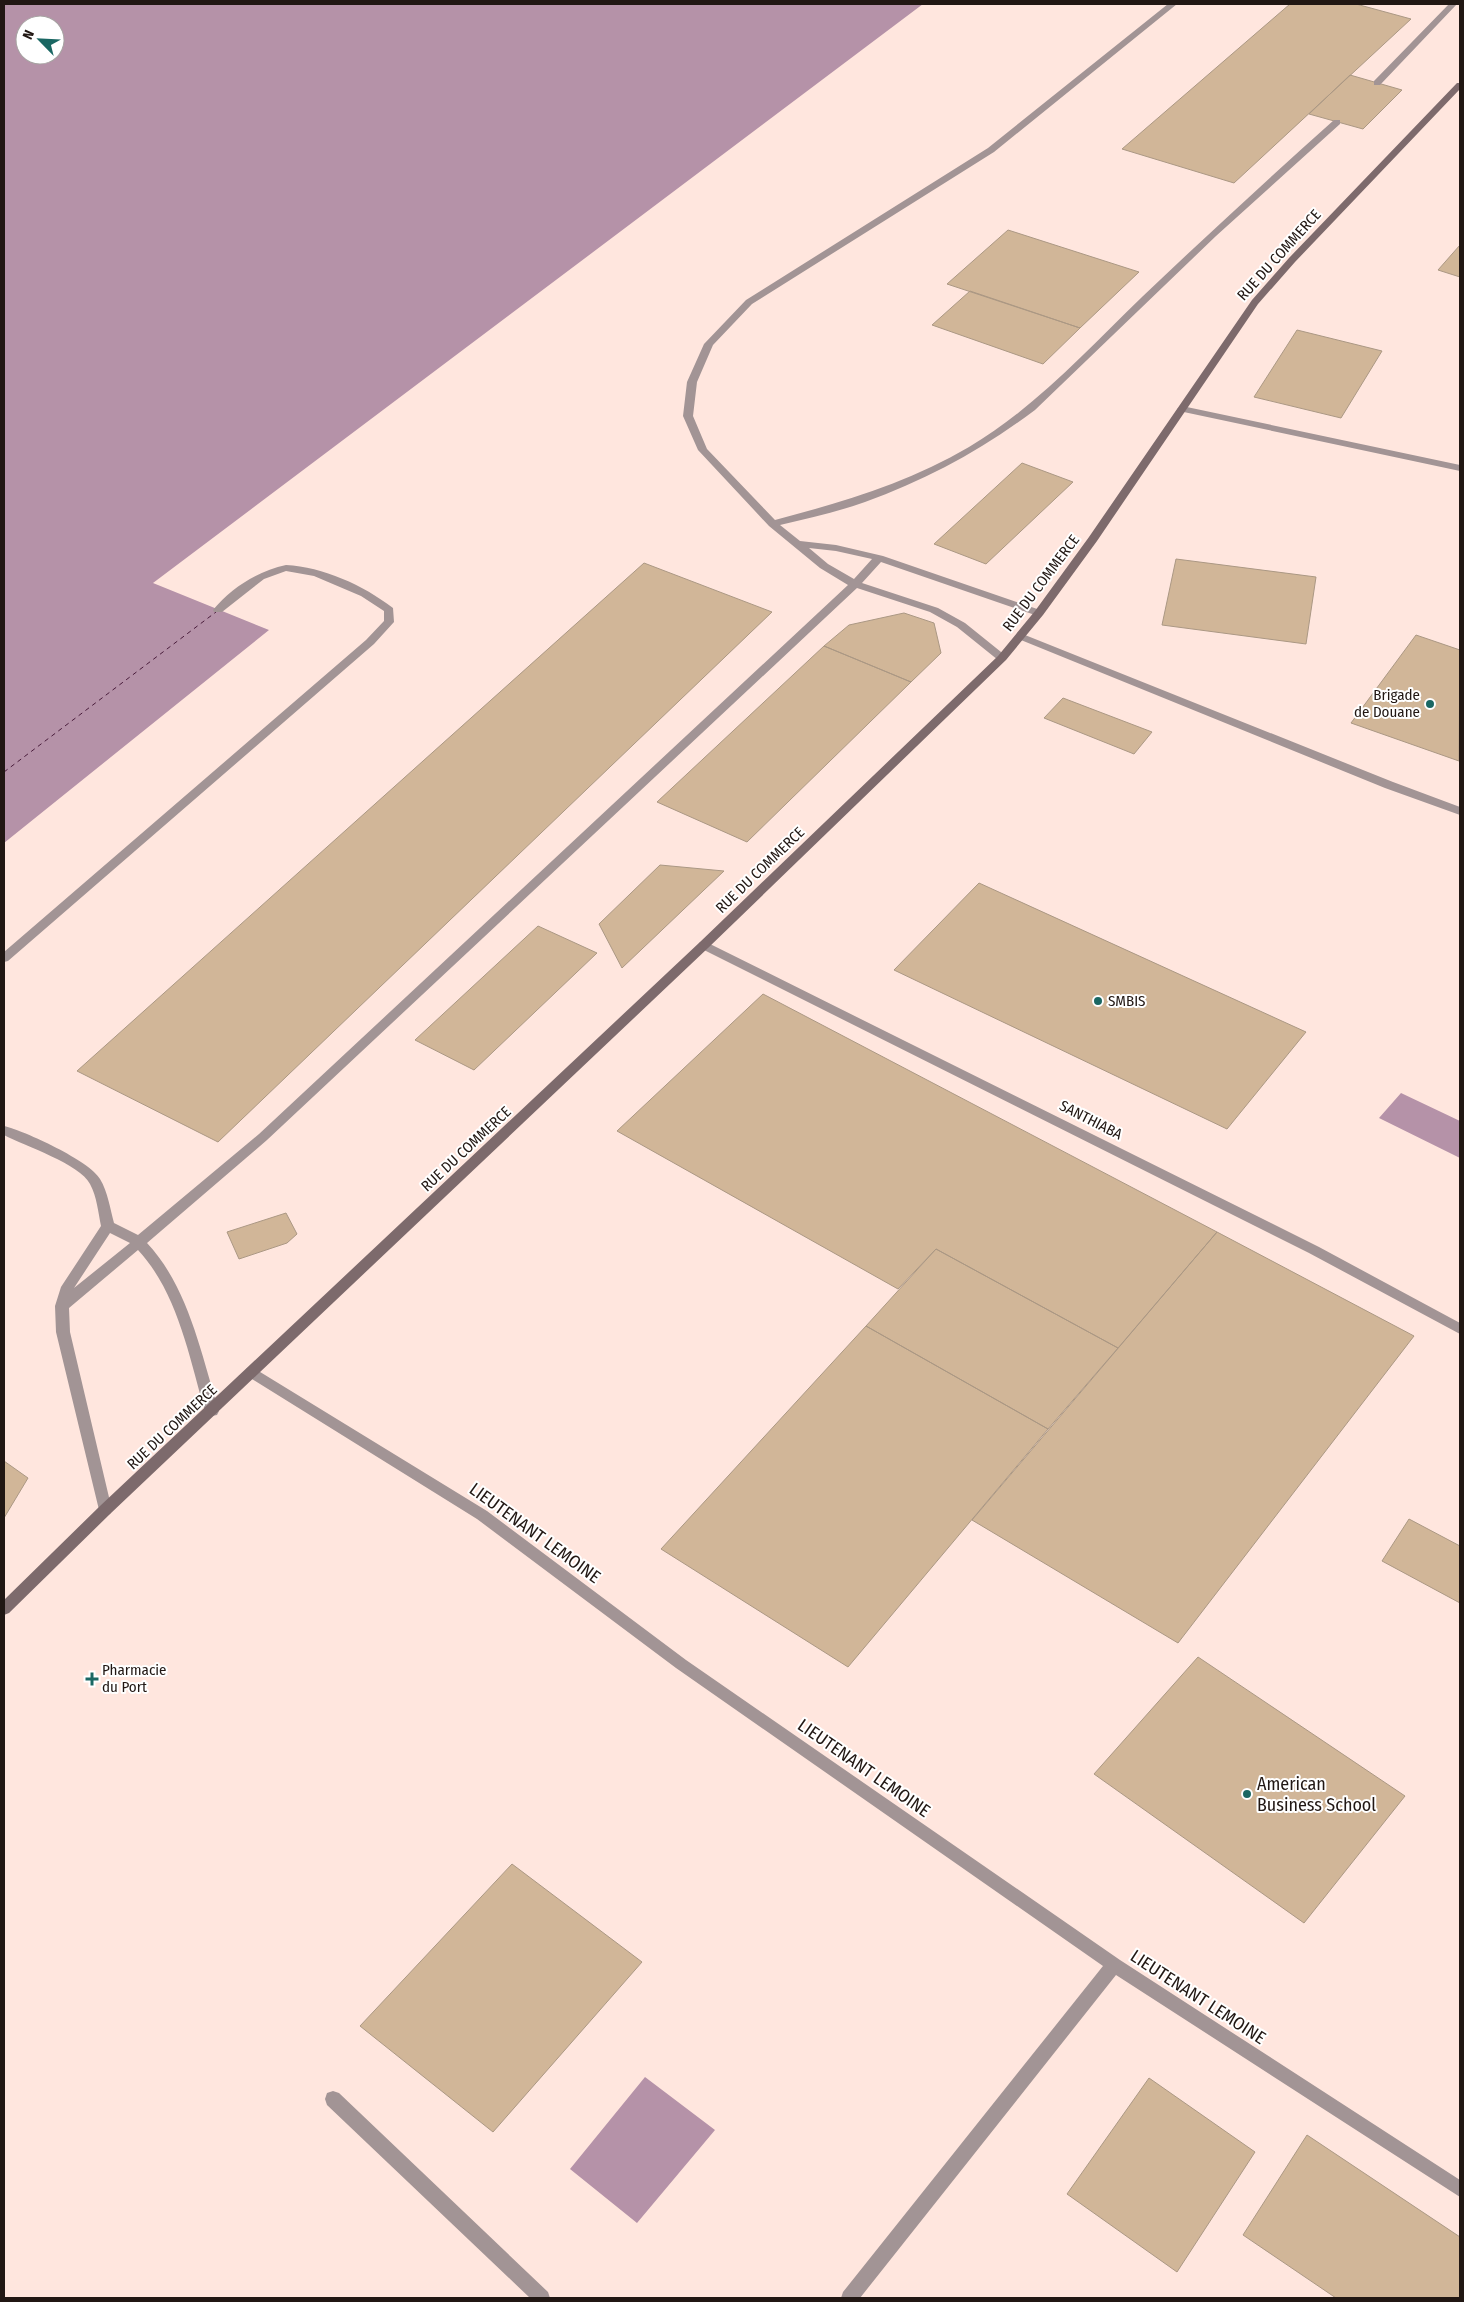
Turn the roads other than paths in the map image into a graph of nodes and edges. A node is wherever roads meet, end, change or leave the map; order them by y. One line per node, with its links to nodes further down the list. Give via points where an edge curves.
1 (1173, 4): 8 (street, via 991,150 749,302 709,344 692,382 688,416 703,450)
2 (1453, 4): 3 (street)
3 (1376, 83)
4 (1460, 85): 6 (street, RUE DU COMMERCE, via 1292,260 1256,302)
5 (1337, 122): 8 (street, via 1213,234 1032,408 1005,429 951,461 892,488)
6 (1182, 409): 7 (street); 13 (street, RUE DU COMMERCE)
7 (1460, 468)
8 (773, 524): 9 (street)
9 (797, 544): 10 (street, via 836,548); 11 (street, via 824,566)
10 (879, 558): 11 (street); 13 (street)
11 (855, 584): 15 (street, via 934,610 961,625); 21 (street, via 263,1137)
12 (218, 610): 18 (street, via 266,573 294,567 314,571 376,600 388,610 389,622 370,642)
13 (1039, 613): 14 (street, RUE DU COMMERCE)
14 (1020, 636): 15 (street, RUE DU COMMERCE); 16 (street)
15 (1002, 658): 17 (street, RUE DU COMMERCE)
16 (1460, 811)
17 (704, 945): 23 (street, SANTHIABA, via 1314,1250); 24 (street, RUE DU COMMERCE)
18 (4, 958)
19 (4, 1130): 20 (street, via 71,1162 93,1179)
20 (108, 1226): 21 (street); 22 (street, via 68,1287)
21 (138, 1242): 22 (street); 25 (street, via 156,1262 177,1300)
22 (62, 1306): 26 (street, via 63,1332)
23 (1460, 1328)
24 (252, 1372): 25 (street, RUE DU COMMERCE); 28 (street, LIEUTENANT LEMOINE, via 482,1515 681,1664)
25 (212, 1411): 26 (street, RUE DU COMMERCE)
26 (105, 1510): 27 (street, RUE DU COMMERCE)
27 (4, 1609)
28 (1114, 1965): 30 (street, LIEUTENANT LEMOINE); 32 (street)
29 (333, 2099): 31 (street)
30 (1460, 2189)
31 (542, 2298)
32 (848, 2298)

